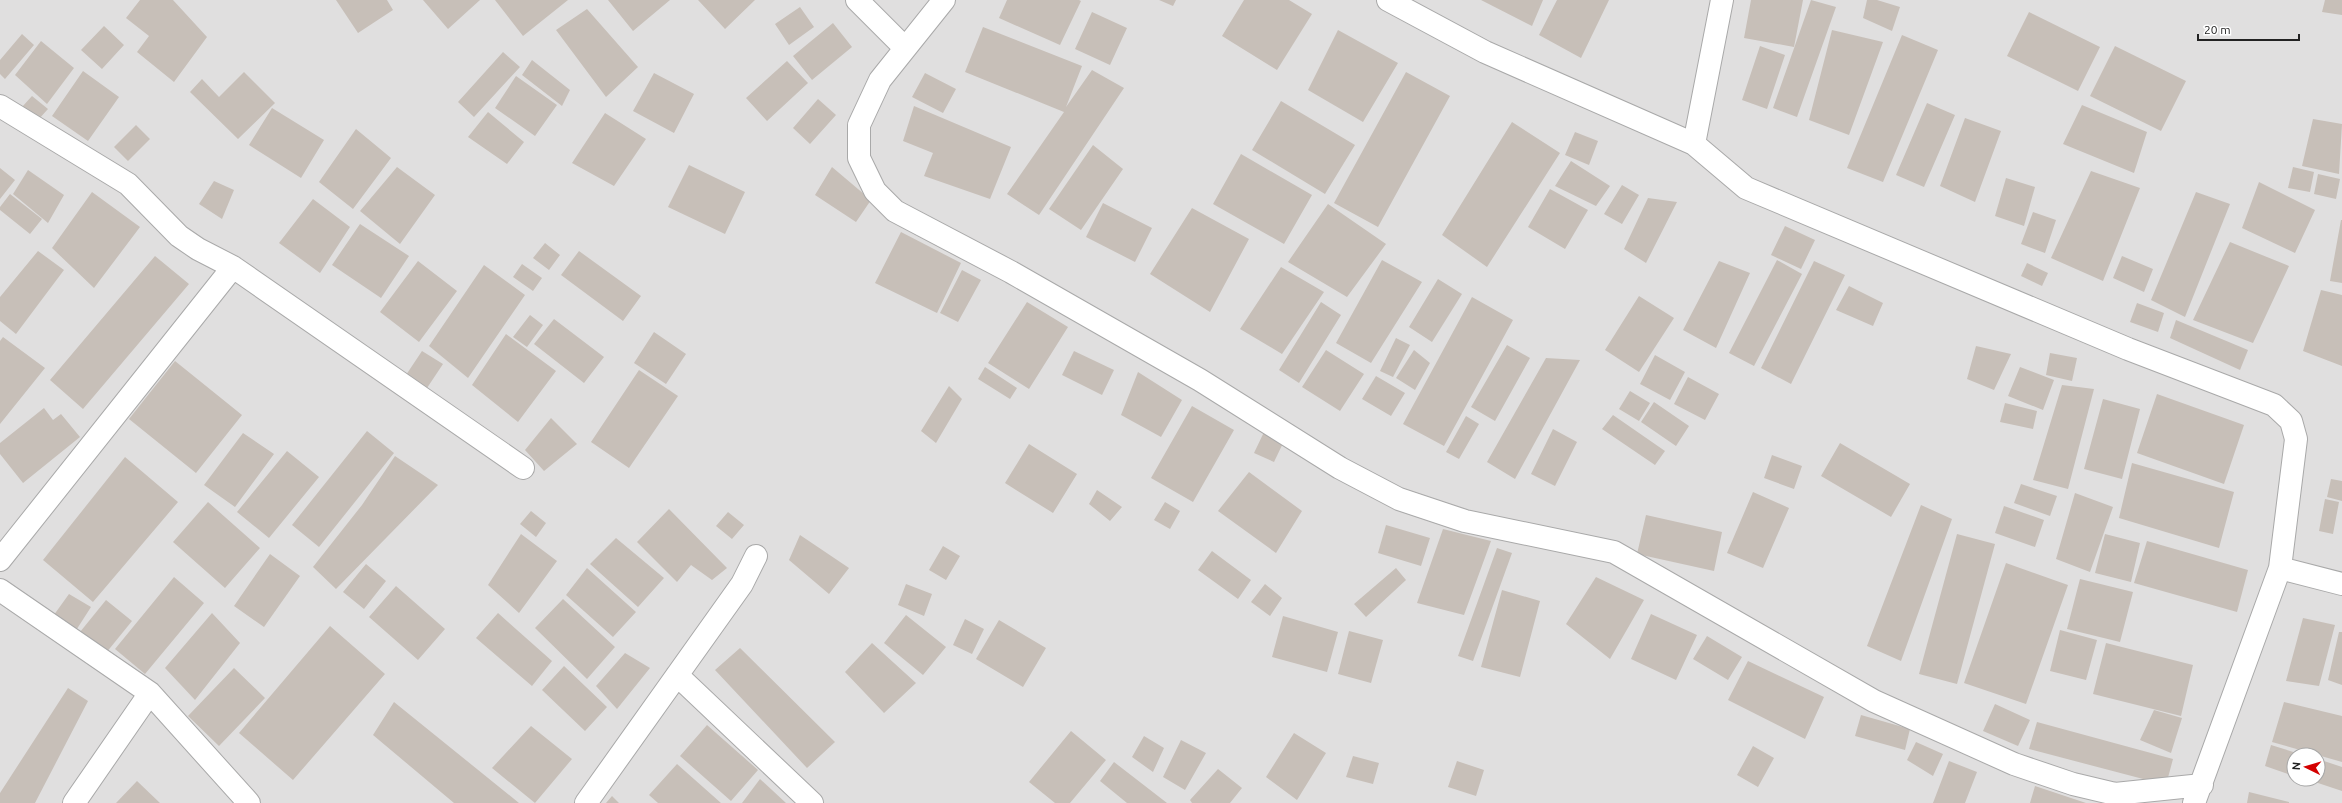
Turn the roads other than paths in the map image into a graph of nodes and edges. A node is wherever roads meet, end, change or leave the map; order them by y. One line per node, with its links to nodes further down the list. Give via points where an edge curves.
1 (857, 0): 5 (street)
2 (944, 0): 5 (street)
3 (1388, 0): 7 (street, via 1485,52)
4 (1722, 0): 7 (street)
5 (904, 47): 17 (street, via 880,80 859,125 859,158 875,191 894,211 1011,272 1193,376 1340,468 1399,499 1465,521 1614,552 1874,701 2014,764 2073,784 2115,794)
6 (0, 106): 8 (street, via 128,184 179,236)
7 (1694, 144): 12 (street, via 1746,188 2128,349 2274,405 2291,421 2296,439)
8 (233, 267): 9 (street); 11 (street)
9 (523, 468)
10 (756, 556): 15 (street, via 742,584)
11 (0, 560)
12 (2280, 568): 13 (street); 17 (street)
13 (2342, 584)
14 (0, 590): 16 (street)
15 (677, 675): 20 (street); 21 (street)
16 (150, 693): 18 (street); 19 (street)
17 (2198, 794)
18 (74, 803)
19 (249, 803)
20 (586, 803)
21 (812, 803)

